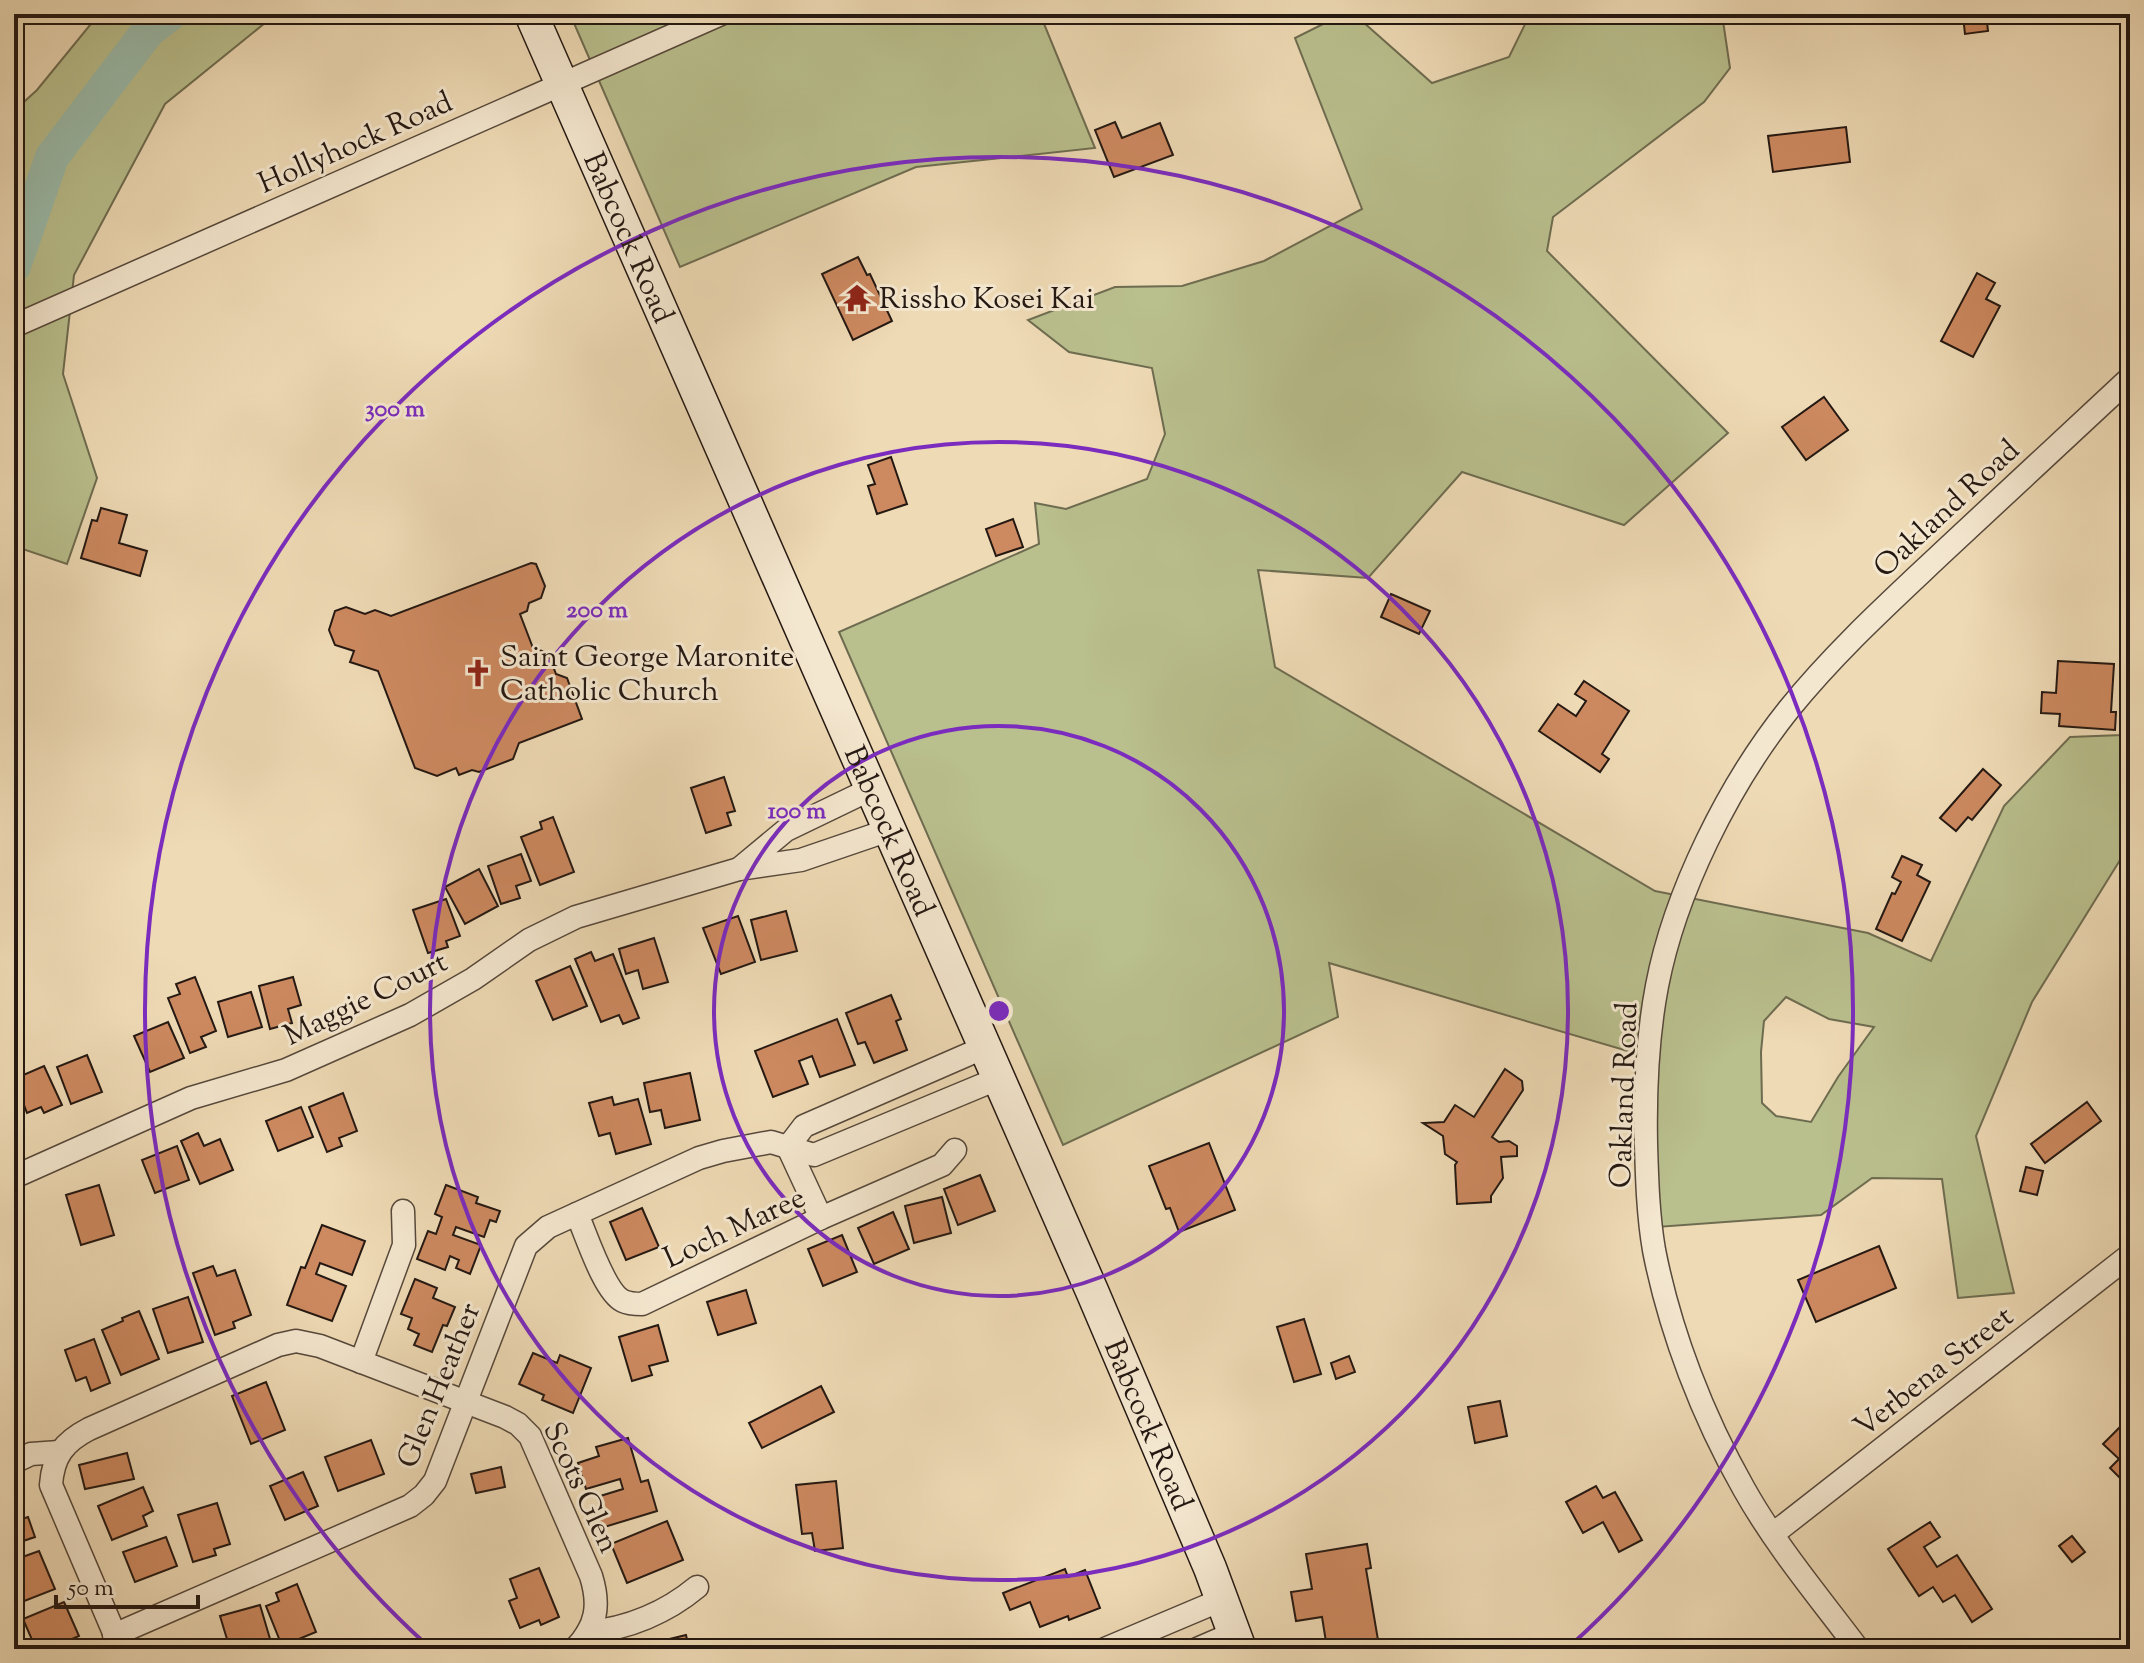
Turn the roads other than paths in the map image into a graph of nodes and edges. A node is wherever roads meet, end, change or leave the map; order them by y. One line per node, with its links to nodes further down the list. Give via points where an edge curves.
1 (531, 14): 3 (main road, Babcock Road)
2 (721, 14): 3 (street, Hollyhock Road)
3 (561, 83): 4 (street, Hollyhock Road); 6 (main road, Babcock Road)
4 (18, 324)
5 (2130, 378): 22 (street, Oakland Road, via 1863,627 1787,711 1746,771 1703,850 1675,923 1657,984 1648,1049 1647,1186 1654,1250 1709,1420)
6 (871, 789): 7 (main road, Babcock Road); 8 (street, Maggie Court, via 786,830)
7 (889, 830): 8 (street, Maggie Court, via 801,860); 9 (main road, Babcock Road)
8 (739, 869): 13 (street, Maggie Court, via 576,917 529,940 410,1015 286,1070 191,1098)
9 (983, 1048): 10 (main road, Babcock Road); 11 (street, via 804,1126)
10 (997, 1079): 11 (street, Glen Heather, via 814,1155); 24 (main road, Babcock Road)
11 (788, 1147): 15 (street, Glen Heather, via 771,1142 711,1154); 16 (street)
12 (955, 1150): 16 (street, Loch Maree, via 942,1165)
13 (14, 1177)
14 (403, 1211): 18 (street, via 404,1245)
15 (577, 1214): 16 (street, Loch Maree, via 605,1277 619,1300 630,1304 642,1304); 19 (street, Glen Heather, via 548,1227 526,1246)
16 (821, 1218)
17 (2130, 1255): 22 (street, Verbena Street)
18 (361, 1362): 19 (street, Scots Glen); 20 (street, Scots Glen, via 310,1343 278,1345 89,1429)
19 (465, 1402): 25 (street, Scots Glen, via 505,1417 530,1436 597,1597); 27 (street, Glen Heather, via 435,1481 410,1506)
20 (59, 1452): 21 (street, via 31,1454); 27 (street, via 51,1485)
21 (14, 1462)
22 (1773, 1534): 30 (street, Oakland Road)
23 (697, 1587): 25 (street, via 678,1603)
24 (1221, 1600): 26 (main road, Babcock Road); 28 (street)
25 (582, 1640)
26 (1237, 1641): 29 (street)
27 (117, 1642)
28 (1105, 1649)
29 (1197, 1649)
30 (1858, 1649)

